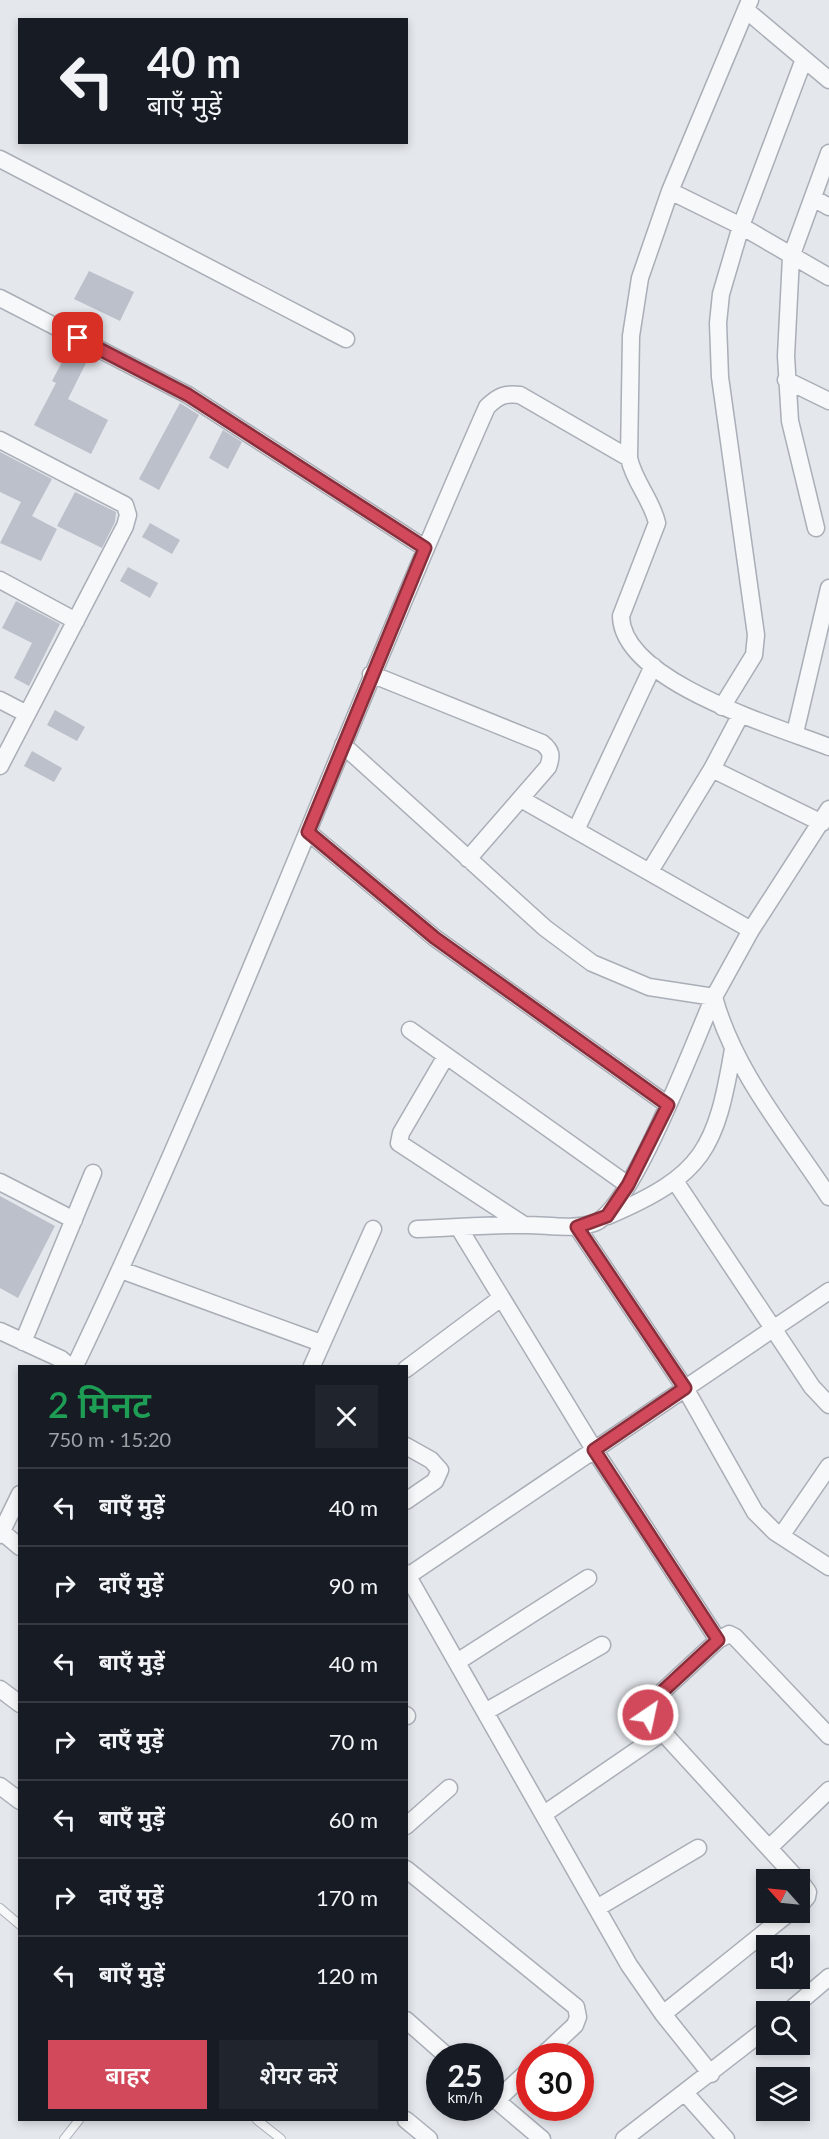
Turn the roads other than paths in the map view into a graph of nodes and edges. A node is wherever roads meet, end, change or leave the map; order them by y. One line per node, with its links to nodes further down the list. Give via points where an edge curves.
1 (748, 5): 2 (street); 6 (street)
2 (804, 59): 3 (street); 9 (street)
3 (829, 80)
4 (829, 153): 7 (street)
5 (0, 159): 13 (street)
6 (670, 191): 9 (street); 17 (street, via 635,302)
7 (813, 198): 8 (street); 10 (street)
8 (829, 207)
9 (741, 226): 10 (street); 26 (street, via 721,294 717,349 756,635 754,655)
10 (791, 257): 11 (street); 14 (street)
11 (829, 277)
12 (0, 298): 19 (street, via 188,395)
13 (346, 339)
14 (786, 380): 15 (street); 18 (street, via 790,421)
15 (829, 401)
16 (0, 440): 22 (street, via 125,505 125,526)
17 (629, 458): 19 (street, via 520,395 507,393 487,407); 23 (street, via 657,523 621,616 621,627)
18 (816, 528)
19 (425, 548): 24 (street)
20 (0, 580): 22 (street)
21 (829, 588): 29 (street)
22 (76, 621): 27 (street)
23 (653, 666): 26 (street); 36 (street)
24 (371, 674): 30 (street); 34 (street, via 549,748 548,767)
25 (0, 700): 27 (street)
26 (722, 707): 28 (street)
27 (27, 714): 32 (street)
28 (740, 716): 29 (street); 33 (street)
29 (795, 733): 31 (street)
30 (343, 745): 37 (street); 38 (street)
31 (829, 747)
32 (0, 766)
33 (712, 769): 35 (street); 39 (street)
34 (521, 799): 36 (street); 38 (street)
35 (826, 816): 40 (street)
36 (576, 830): 39 (street)
37 (308, 832): 45 (street, via 435,938); 58 (street)
38 (468, 859): 41 (street, via 545,928 592,963 649,987)
39 (650, 871): 40 (street)
40 (751, 930): 41 (street)
41 (714, 997): 43 (street); 45 (street)
42 (410, 1030): 44 (street)
43 (732, 1049): 47 (street, via 716,1126 697,1160); 50 (street)
44 (446, 1056): 49 (street); 53 (street, via 399,1143)
45 (668, 1105): 49 (street)
46 (93, 1173): 52 (street)
47 (675, 1181): 51 (street); 61 (street)
48 (0, 1182): 52 (street)
49 (628, 1185): 51 (street)
50 (829, 1197)
51 (607, 1216): 54 (street)
52 (74, 1220): 63 (street)
53 (524, 1225): 54 (street); 55 (street)
54 (577, 1227): 69 (street)
55 (459, 1228): 57 (street); 60 (street)
56 (373, 1229): 64 (street)
57 (417, 1229)
58 (121, 1270): 64 (street); 66 (street)
59 (829, 1292): 61 (street)
60 (501, 1298): 68 (street); 72 (street)
61 (775, 1330): 69 (street); 70 (street, via 812,1387)
62 (0, 1331): 63 (street)
63 (23, 1342): 65 (street)
64 (321, 1343): 67 (street)
65 (68, 1365)
66 (75, 1365)
67 (312, 1365)
68 (408, 1368)
69 (685, 1388): 72 (street); 77 (street, via 755,1512)
70 (829, 1405)
71 (408, 1447): 75 (street, via 440,1470 435,1481)
72 (594, 1450): 80 (street); 83 (street)
73 (829, 1466): 77 (street)
74 (18, 1498): 76 (street)
75 (408, 1500)
76 (1, 1534): 78 (street)
77 (781, 1536): 79 (street)
78 (18, 1546)
79 (829, 1567)
80 (408, 1573)
81 (408, 1576): 85 (street)
82 (588, 1578): 85 (street)
83 (718, 1640): 89 (street, via 650,1703 648,1715); 90 (street, via 729,1634 735,1637)
84 (602, 1645): 88 (street)
85 (457, 1662): 88 (street)
86 (0, 1689): 87 (street)
87 (18, 1702)
88 (485, 1712): 95 (street)
89 (662, 1733): 95 (street); 97 (street)
90 (829, 1736)
91 (0, 1786): 94 (street)
92 (449, 1788): 96 (street)
93 (829, 1790): 97 (street)
94 (18, 1800)
95 (544, 1814): 101 (street)
96 (408, 1824)
97 (770, 1847): 99 (street)
98 (698, 1848): 101 (street)
99 (789, 1869)
100 (408, 1871): 111 (street, via 576,2007 578,2017 574,2025)
101 (597, 1908): 107 (street)
102 (0, 1910): 103 (lane)
103 (18, 1923)
104 (776, 1923): 107 (street)
105 (829, 1977): 106 (street)
106 (801, 2001)
107 (663, 2014): 112 (street)
108 (408, 2022): 110 (street)
109 (756, 2037): 112 (street)
110 (432, 2043)
111 (555, 2043)
112 (711, 2074): 115 (street)
113 (516, 2080): 114 (street)
114 (504, 2090)
115 (686, 2094): 124 (street); 125 (street)
116 (504, 2107): 123 (street)
117 (78, 2121): 120 (lane)
118 (258, 2121): 121 (lane)
119 (407, 2121): 122 (street)
120 (63, 2139)
121 (281, 2139)
122 (429, 2139)
123 (542, 2139)
124 (624, 2139)
125 (726, 2139)

